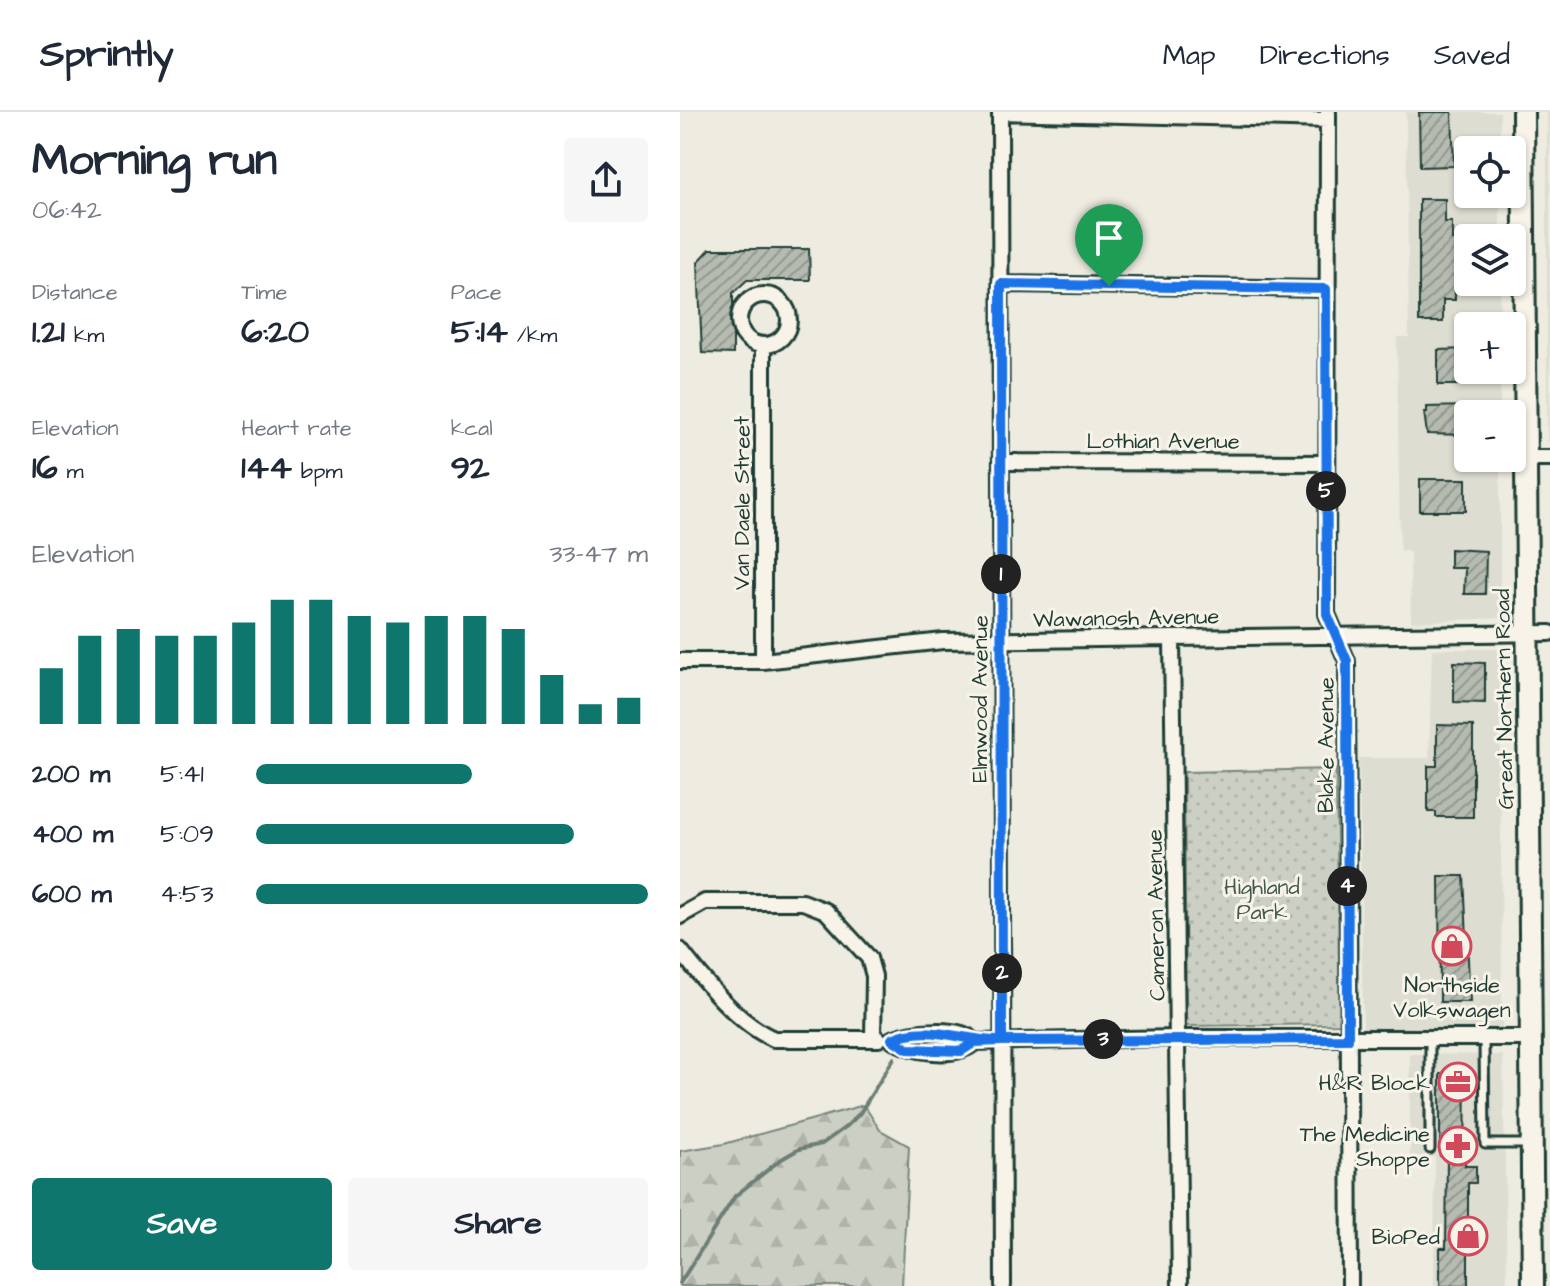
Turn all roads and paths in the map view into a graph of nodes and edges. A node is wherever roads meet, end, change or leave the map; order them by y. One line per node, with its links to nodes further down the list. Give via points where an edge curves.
1 (1000, 112): 3 (street); 4 (street, Elmwood Avenue)
2 (1523, 112): 7 (main road, Great Northern Road)
3 (1328, 116): 5 (street, Blake Avenue)
4 (1001, 284): 5 (street); 10 (street, Elmwood Avenue)
5 (1326, 289): 11 (street, Blake Avenue)
6 (763, 345): 19 (street, Van Daele Street)
7 (1525, 400)
8 (1526, 458): 9 (street)
9 (1550, 458)
10 (1001, 462): 11 (street, Lothian Avenue); 17 (street, Elmwood Avenue)
11 (1326, 463): 15 (street, Blake Avenue, via 1327,614)
12 (1525, 472): 13 (main road, Great Northern Road)
13 (1526, 633): 14 (street, Wawanosh Avenue); 15 (street, Wawanosh Avenue); 23 (main road, Great Northern Road)
14 (1550, 633)
15 (1336, 636): 16 (street, Wawanosh Avenue); 25 (street, Blake Avenue, via 1347,661)
16 (1172, 639): 17 (street, Wawanosh Avenue); 22 (street, Cameron Avenue)
17 (1001, 641): 19 (street, Wawanosh Avenue, via 943,641); 28 (street, Elmwood Avenue)
18 (680, 661): 19 (street, Wawanosh Avenue)
19 (763, 661)
20 (680, 916): 24 (street, via 705,902 803,902 826,911 869,958 874,976)
21 (680, 950): 24 (street, via 758,1032 774,1039)
22 (1179, 1038): 25 (street); 28 (street); 32 (street, Cameron Avenue)
23 (1532, 1038): 27 (street); 29 (main road, Great Northern Road)
24 (873, 1039): 28 (street, via 906,1033)
25 (1348, 1039): 26 (street); 33 (street, Blake Avenue)
26 (1430, 1039): 27 (street); 30 (lane)
27 (1484, 1039): 29 (lane, via 1485,1144)
28 (1002, 1041): 31 (street, Elmwood Avenue)
29 (1532, 1144): 34 (main road, Great Northern Road)
30 (1430, 1149)
31 (1003, 1286)
32 (1180, 1286)
33 (1350, 1286)
34 (1533, 1286)

